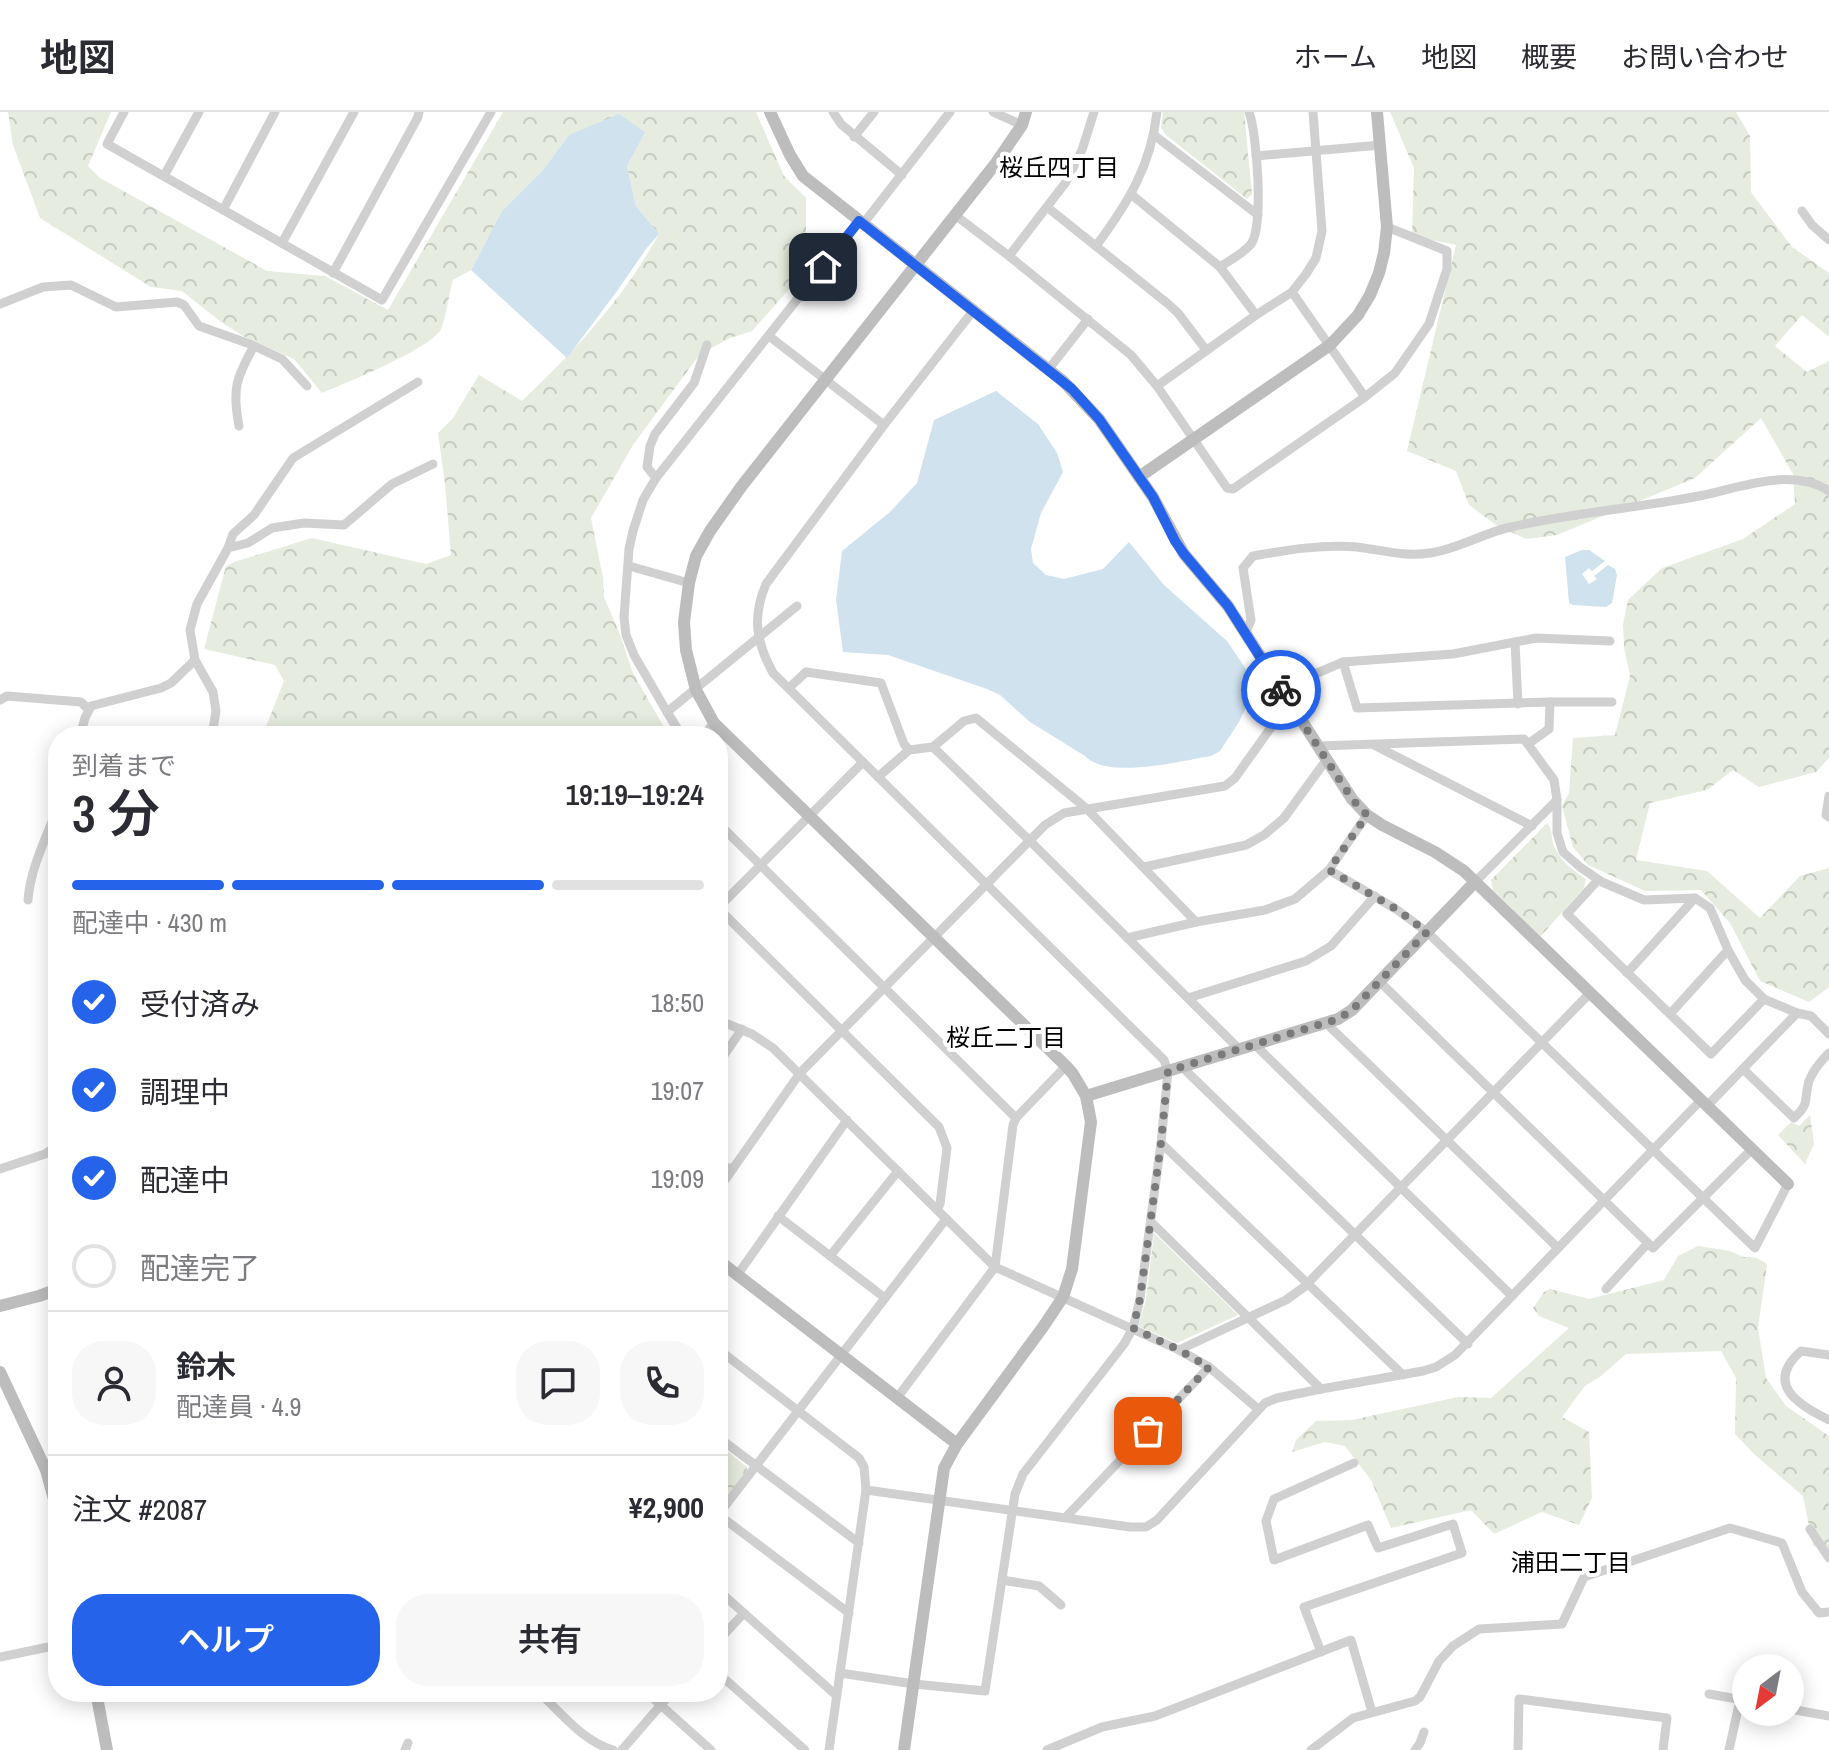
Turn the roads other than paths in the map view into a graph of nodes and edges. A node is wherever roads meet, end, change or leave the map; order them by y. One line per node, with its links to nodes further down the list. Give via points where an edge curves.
1 (124, 112): 24 (street, via 107,144)
2 (199, 112): 24 (street)
3 (275, 112): 27 (street)
4 (354, 112): 34 (street)
5 (419, 112): 39 (street)
6 (491, 112): 39 (street, via 382,300)
7 (770, 112): 31 (street, via 803,176)
8 (833, 112): 19 (street)
9 (874, 112): 19 (street)
10 (950, 112): 23 (street)
11 (993, 112): 17 (street)
12 (1094, 112): 26 (street, via 1072,171)
13 (1157, 112): 18 (street)
14 (1249, 112): 22 (street)
15 (1313, 112): 21 (street)
16 (1377, 112): 20 (street)
17 (1024, 118): 29 (street)
18 (1154, 135): 25 (street); 30 (street)
19 (854, 137): 23 (street)
20 (1381, 145): 21 (street); 32 (street)
21 (1316, 151): 22 (street); 40 (street, via 1322,231 1316,258)
22 (1256, 156): 30 (street)
23 (902, 175): 31 (street)
24 (164, 176): 27 (street)
25 (1132, 195): 35 (street); 38 (street)
26 (1047, 207): 35 (street); 36 (street)
27 (223, 210): 34 (street)
28 (1802, 211): 33 (street)
29 (955, 215): 36 (street); 37 (street)
30 (1258, 215): 38 (street, via 1250,246)
31 (861, 223): 37 (street); 45 (street)
32 (1387, 227): 47 (street, via 1370,295); 55 (street, via 1447,251 1447,269 1429,324 1395,373)
33 (1829, 240)
34 (282, 243): 39 (street)
35 (1096, 246): 49 (street, via 1178,313)
36 (1009, 256): 44 (street)
37 (915, 266): 42 (street); 51 (street)
38 (1220, 267): 43 (street)
39 (333, 273)
40 (1292, 292): 43 (street); 47 (street)
41 (0, 304): 48 (street, via 43,287 71,285 116,307 177,302 199,326)
42 (973, 311): 50 (street); 56 (street)
43 (1256, 315): 49 (street)
44 (1088, 319): 50 (street); 54 (street, via 1131,355)
45 (769, 336): 51 (street); 61 (street)
46 (707, 345): 61 (street, via 694,383 650,446 647,467)
47 (1330, 345): 55 (street); 58 (street)
48 (254, 346): 53 (street, via 282,359); 57 (street, via 237,380)
49 (1206, 350): 54 (street)
50 (1048, 370): 60 (street, via 1099,419)
51 (824, 379): 56 (street); 65 (street, via 710,531)
52 (418, 382): 63 (street, via 293,458 254,515 233,534)
53 (307, 386)
54 (1157, 386): 58 (street)
55 (1365, 397): 58 (street, via 1233,489 1227,488)
56 (884, 425): 68 (street, via 766,584 759,600)
57 (239, 426)
58 (1192, 438): 60 (street)
59 (433, 464): 63 (street, via 392,484 344,525 272,528)
60 (1139, 477): 67 (street, via 1175,541)
61 (656, 478): 64 (street, via 633,531)
62 (1829, 491): 67 (street, via 1807,482 1768,480 1702,496 1507,527 1429,553 1354,547 1253,556 1243,568 1251,620)
63 (228, 548): 71 (street, via 197,604 190,630)
64 (629, 566): 65 (street); 82 (street, via 626,635)
65 (689, 583): 75 (street, via 684,622)
66 (797, 606): 68 (street)
67 (1246, 632): 74 (street)
68 (758, 638): 73 (street, via 773,673); 75 (street)
69 (1610, 641): 70 (street)
70 (1515, 642): 72 (street, via 1453,654); 80 (street)
71 (195, 660): 81 (street, via 161,688); 85 (street, via 213,692)
72 (1343, 662): 74 (street); 80 (street, via 1357,708)
73 (789, 688): 94 (street, via 806,672 881,683); 96 (street)
74 (1280, 689): 77 (street)
75 (696, 690): 82 (street); 83 (street)
76 (0, 700): 81 (street, via 7,696 81,702)
77 (1289, 702): 92 (street); 100 (street, via 1225,786)
78 (1550, 702): 79 (street); 80 (street); 91 (street, via 1549,729)
79 (1612, 702)
80 (1518, 704)
81 (88, 709): 84 (street)
82 (667, 712): 86 (street)
83 (714, 723): 87 (street); 88 (street)
84 (83, 726)
85 (214, 726)
86 (676, 726)
87 (711, 726)
88 (717, 726)
89 (728, 737): 102 (street)
90 (1371, 744): 91 (street, via 1524,739); 92 (street); 104 (street)
91 (1528, 744): 99 (street, via 1554,780)
92 (1318, 746): 95 (street)
93 (933, 747): 94 (street); 100 (street, via 964,721 976,718); 107 (street)
94 (909, 750): 97 (street)
95 (1327, 759): 101 (street); 109 (street, via 1284,818 1264,835 1246,845)
96 (863, 762): 97 (street); 102 (street)
97 (878, 777): 113 (street)
98 (1829, 796): 103 (street)
99 (1557, 800): 104 (street); 111 (street, via 1563,852)
100 (1086, 808): 107 (street, via 1064,813); 109 (street)
101 (1367, 815): 110 (street); 112 (street, via 1448,859)
102 (810, 816): 108 (street); 121 (street)
103 (1829, 817)
104 (1532, 826): 112 (street)
105 (48, 832): 117 (street)
106 (728, 833): 108 (street)
107 (1030, 841): 113 (street); 122 (street)
108 (761, 865): 115 (street); 126 (street)
109 (1144, 867): 119 (street)
110 (1329, 870): 114 (street); 119 (street, via 1295,899)
111 (1598, 880): 116 (street, via 1644,900); 124 (street, via 1567,914)
112 (1475, 882): 120 (street); 127 (street)
113 (987, 885): 121 (street); 145 (street, via 1164,1060)
114 (1375, 896): 120 (street); 128 (street, via 1331,946 1306,961)
115 (728, 898)
116 (1695, 898): 123 (street, via 1710,908); 124 (street)
117 (28, 900)
118 (728, 918): 135 (street)
119 (1196, 922): 122 (street)
120 (1427, 932): 125 (street); 137 (street)
121 (934, 938): 126 (street); 142 (street)
122 (1127, 938): 128 (street)
123 (1728, 950): 129 (street, via 1745,980); 131 (street)
124 (1627, 973): 131 (street)
125 (1380, 982): 132 (street, via 1352,1010); 147 (street)
126 (884, 988): 135 (street); 150 (street)
127 (1590, 993): 137 (street); 149 (street)
128 (1188, 998): 140 (street)
129 (1764, 999): 130 (street); 131 (street, via 1711,1054)
130 (1797, 1013): 136 (street, via 1811,1016); 144 (street)
131 (1670, 1014)
132 (1326, 1023): 138 (street); 152 (street)
133 (728, 1024): 134 (street)
134 (742, 1029): 139 (street); 146 (street)
135 (842, 1030): 146 (street); 166 (street, via 939,1127 947,1148)
136 (1829, 1034)
137 (1541, 1042): 147 (street); 155 (street)
138 (1254, 1044): 140 (street); 163 (street)
139 (728, 1049)
140 (1239, 1049): 143 (street)
141 (1829, 1053): 144 (street, via 1809,1079 1805,1107 1794,1118)
142 (1066, 1066): 148 (street); 150 (street)
143 (1181, 1066): 145 (street); 170 (street)
144 (1743, 1069): 149 (street)
145 (1168, 1071): 148 (street); 153 (street)
146 (800, 1073): 151 (street); 158 (street)
147 (1493, 1092): 152 (street); 165 (street)
148 (1086, 1096): 181 (street, via 1091,1122 1072,1269)
149 (1704, 1103): 154 (street); 155 (street)
150 (1016, 1118): 175 (street)
151 (847, 1120): 160 (street); 167 (street)
152 (1447, 1140): 163 (street); 172 (street)
153 (1161, 1143): 169 (street); 177 (street)
154 (1752, 1149): 162 (street); 164 (street)
155 (1653, 1150): 164 (street); 165 (street)
156 (48, 1152): 159 (street)
157 (728, 1168): 158 (street)
158 (733, 1168): 161 (street)
159 (0, 1169)
160 (898, 1171): 166 (street); 173 (street)
161 (728, 1175)
162 (1788, 1184): 164 (street, via 1755,1248)
163 (1401, 1187): 170 (street); 180 (street)
164 (1703, 1198): 171 (street, via 1653,1248)
165 (1604, 1200): 171 (street); 172 (street)
166 (937, 1210): 168 (street)
167 (778, 1216): 173 (street); 176 (street)
168 (946, 1219): 175 (street); 182 (street)
169 (1151, 1222): 184 (street); 185 (street)
170 (1355, 1234): 177 (street); 186 (street)
171 (1648, 1243): 178 (street)
172 (1558, 1248): 180 (street)
173 (830, 1256): 182 (street)
174 (728, 1267): 176 (street)
175 (995, 1267): 181 (street); 195 (street)
176 (738, 1274): 188 (street)
177 (1307, 1283): 184 (street, via 1286,1300); 193 (street)
178 (1606, 1289)
179 (48, 1293): 183 (street)
180 (1512, 1296): 186 (street)
181 (1063, 1297): 185 (street); 199 (street)
182 (885, 1298): 188 (street)
183 (0, 1306)
184 (1248, 1316): 187 (street); 194 (street)
185 (1133, 1328): 187 (street); 207 (street, via 1023,1474)
186 (1468, 1344): 193 (street, via 1436,1367)
187 (1179, 1350): 191 (street)
188 (842, 1355): 195 (street); 197 (street)
189 (1829, 1355): 198 (street, via 1801,1351 1783,1374 1794,1398)
190 (728, 1357): 197 (street)
191 (1209, 1367): 196 (street); 208 (street)
192 (0, 1372): 203 (street)
193 (1403, 1375): 194 (street)
194 (1321, 1389): 196 (street, via 1277,1398)
195 (897, 1398): 199 (street)
196 (1258, 1409): 208 (street, via 1146,1527)
197 (799, 1411): 202 (street); 204 (street, via 859,1458)
198 (1829, 1420)
199 (957, 1444): 205 (street, via 944,1468)
200 (728, 1445): 202 (street)
201 (1354, 1463): 221 (street, via 1274,1499 1266,1521 1274,1560 1368,1525 1378,1548 1453,1524 1462,1553 1304,1607)
202 (756, 1466): 206 (street); 211 (street)
203 (48, 1477)
204 (866, 1490): 205 (street); 211 (street)
205 (938, 1499): 207 (street); 225 (street)
206 (728, 1502)
207 (1011, 1509): 208 (street); 213 (street)
208 (1066, 1517)
209 (728, 1522): 218 (street)
210 (1810, 1529): 212 (street)
211 (859, 1543): 218 (street)
212 (1829, 1558)
213 (1002, 1580): 215 (street, via 1039,1586); 225 (street, via 985,1691)
214 (728, 1599): 217 (street)
215 (1061, 1605)
216 (1829, 1612): 234 (street, via 1819,1613 1802,1592 1782,1543 1730,1528 1584,1577 1562,1624 1479,1629 1439,1661 1415,1701)
217 (744, 1613): 219 (street); 227 (street)
218 (849, 1613): 223 (street)
219 (728, 1630)
220 (48, 1647): 222 (street)
221 (1321, 1652): 234 (street, via 1351,1640); 246 (street, via 1155,1716 1102,1727)
222 (0, 1657)
223 (840, 1673): 225 (street); 227 (street)
224 (728, 1682): 243 (street)
225 (914, 1684): 245 (street)
226 (1709, 1694): 228 (street)
227 (837, 1696): 244 (street)
228 (1732, 1698)
229 (98, 1702): 239 (street)
230 (550, 1702): 240 (street, via 579,1730)
231 (658, 1702): 233 (street)
232 (664, 1702): 233 (street)
233 (661, 1705): 241 (street); 242 (street)
234 (1372, 1712): 247 (street, via 1353,1718)
235 (1804, 1712): 236 (street)
236 (1829, 1716)
237 (1736, 1726): 251 (street)
238 (1424, 1732): 248 (street)
239 (107, 1750)
240 (613, 1750)
241 (622, 1750)
242 (711, 1750)
243 (805, 1750)
244 (829, 1750)
245 (904, 1750)
246 (1047, 1750)
247 (1311, 1750)
248 (1415, 1750)
249 (1518, 1750): 250 (street, via 1519,1699 1667,1718)
250 (1663, 1750)
251 (1729, 1750)

